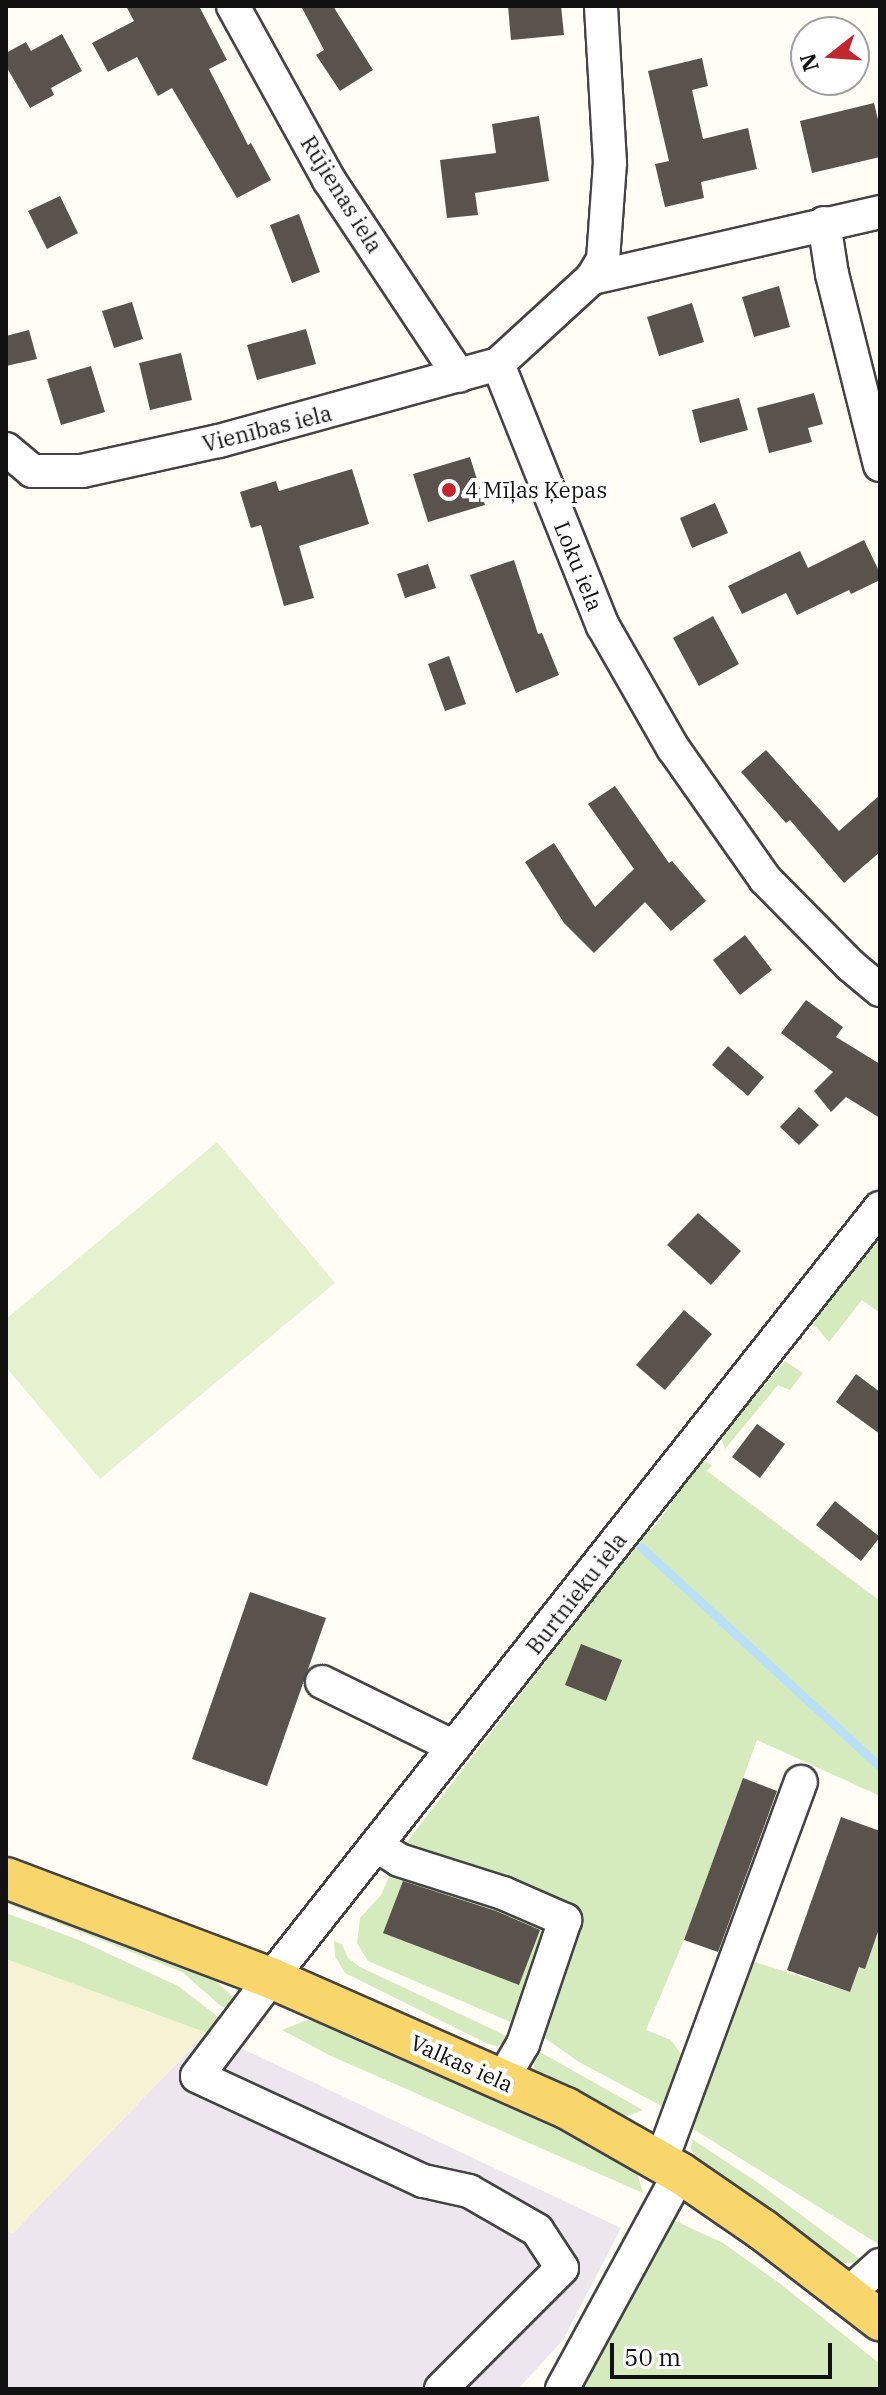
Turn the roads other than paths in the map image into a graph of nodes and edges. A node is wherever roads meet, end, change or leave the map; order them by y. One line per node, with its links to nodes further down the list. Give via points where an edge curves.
1 (233, 6): 7 (street, Rūjienas iela, via 329,180)
2 (601, 6): 5 (street, via 610,163 603,260)
3 (880, 212): 4 (street)
4 (824, 223): 5 (street); 9 (street)
5 (592, 278): 6 (street)
6 (498, 364): 7 (street, Vienības iela); 10 (street, Loku iela, via 603,626 673,748 765,879)
7 (459, 376): 8 (street, Vienības iela, via 82,471 32,471)
8 (6, 449)
9 (880, 465)
10 (880, 990)
11 (880, 1208): 13 (street, Burtnieku iela)
12 (322, 1682): 13 (street)
13 (454, 1747): 15 (street, Burtnieku iela)
14 (801, 1782): 19 (street)
15 (377, 1846): 17 (street, Burtnieku iela); 18 (street, via 399,1860 503,1893 565,1920 523,2044)
16 (6, 1878): 17 (main road, Valkas iela)
17 (271, 1978): 18 (main road, Valkas iela); 23 (street, Burtnieku iela, via 197,2076 423,2181 469,2191 537,2230 562,2268)
18 (502, 2080): 19 (main road, Valkas iela, via 566,2108)
19 (670, 2168): 21 (main road, Valkas iela); 24 (street)
20 (880, 2265): 21 (street)
21 (849, 2293): 22 (main road, Valkas iela)
22 (880, 2320)
23 (441, 2389)
24 (562, 2389)

